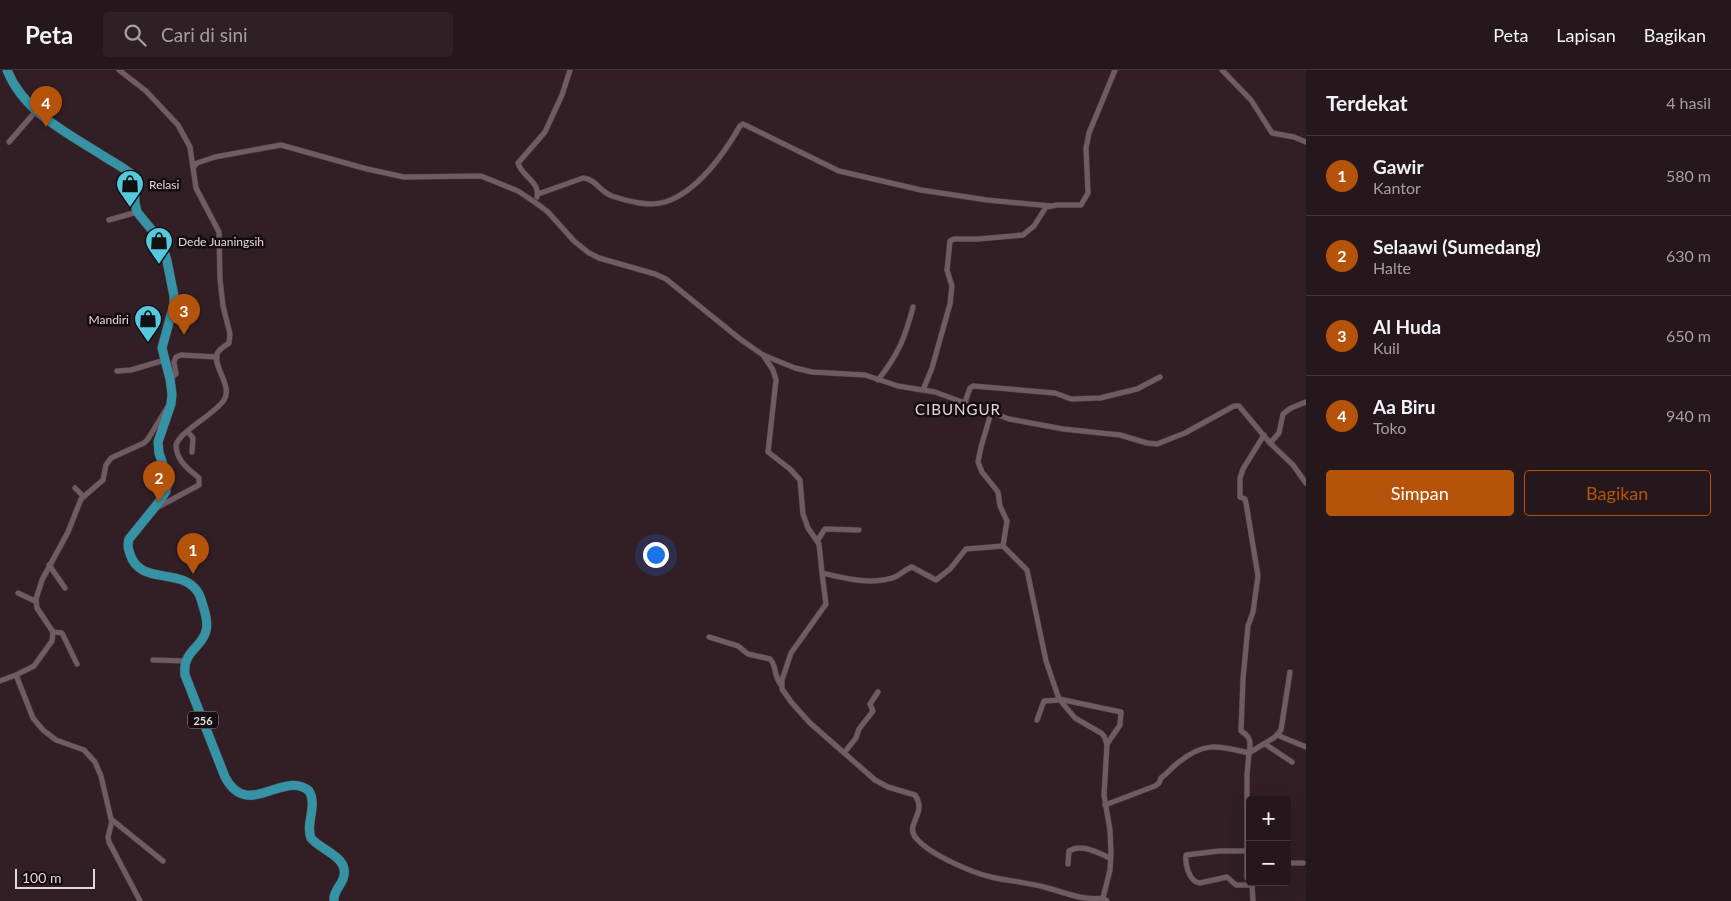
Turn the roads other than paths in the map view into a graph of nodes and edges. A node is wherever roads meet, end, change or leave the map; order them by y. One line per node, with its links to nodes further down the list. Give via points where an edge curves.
1 (7, 70): 6 (main road, via 12,83)
2 (119, 70): 9 (street, via 146,91 182,130 190,146)
3 (570, 70): 10 (street, via 545,132 519,161 518,166 535,184)
4 (1115, 70): 12 (street, via 1089,133 1086,148 1088,193 1081,205)
5 (1222, 70): 8 (street, via 1252,100 1272,133)
6 (36, 111): 7 (street); 13 (main road, via 131,174)
7 (9, 142)
8 (1306, 142)
9 (194, 167): 11 (street, via 215,157 281,145 404,177 481,176 518,191); 17 (street, via 196,188 219,232 221,288 230,339)
10 (538, 194): 11 (street); 12 (street, via 583,178 590,179 602,192 615,197 664,203 706,174 743,124 838,171 921,190)
11 (536, 203): 16 (street, via 589,253 666,279)
12 (1051, 206): 23 (street, via 1022,235 950,241 947,270 952,286 951,297)
13 (137, 212): 14 (street); 18 (main road, via 161,241 173,288 174,304 162,342)
14 (109, 220)
15 (913, 308): 22 (street, via 902,343)
16 (764, 355): 22 (street, via 812,372 856,374); 37 (street, via 776,380 768,452 798,477 803,514)
17 (217, 357): 21 (street, via 177,356 174,359 176,376); 28 (street, via 225,398)
18 (164, 360): 19 (street); 21 (main road)
19 (117, 371)
20 (1160, 377): 24 (street, via 1137,389 1100,398 1071,399 1055,393 973,386)
21 (170, 379): 26 (main road)
22 (878, 380): 23 (street)
23 (923, 390): 24 (street)
24 (965, 402): 27 (street)
25 (1306, 402): 30 (street, via 1283,414 1279,433)
26 (171, 404): 34 (street, via 148,440 111,458 103,480); 35 (main road, via 158,442 166,492)
27 (991, 413): 29 (street, via 1036,425 1116,434 1154,444 1164,443 1237,406); 38 (street, via 978,462 998,492 1007,521)
28 (188, 432): 31 (street, via 194,438); 35 (street, via 177,442 176,449 184,466 198,478 199,485)
29 (1264, 435): 30 (street); 61 (street, via 1246,462 1240,478 1240,497 1246,503 1258,576 1248,626 1243,680 1241,731 1250,738)
30 (1270, 443): 32 (street)
31 (192, 452)
32 (1306, 483)
33 (75, 488): 34 (street)
34 (83, 496): 39 (street)
35 (153, 509): 47 (main road, via 127,546 132,560 140,569 184,580 197,591 205,611 207,628)
36 (859, 530): 37 (street, via 825,529)
37 (817, 541): 40 (street)
38 (1003, 546): 40 (street, via 966,549 936,580 912,567 886,579 852,579); 54 (street, via 1027,570 1046,661)
39 (49, 565): 41 (street); 43 (street)
40 (822, 573): 52 (street, via 826,604 795,645)
41 (65, 588)
42 (18, 593): 43 (street)
43 (35, 601): 44 (street)
44 (52, 632): 48 (street, via 62,633); 50 (street, via 52,641 38,662)
45 (709, 637): 52 (street, via 738,646 748,654 770,659)
46 (153, 660): 47 (street)
47 (186, 661): 76 (main road, 256, via 187,680 231,786 241,792 259,795 294,784 306,788 312,795 310,834 314,841 338,858 342,866 344,876 334,894)
48 (77, 664)
49 (1290, 672): 56 (street, via 1283,726)
50 (16, 676): 51 (street); 64 (street, via 32,718 43,730 56,740 84,750 95,762)
51 (0, 681)
52 (781, 685): 60 (street, via 810,723)
53 (878, 692): 60 (street, via 870,704 873,711)
54 (1060, 700): 55 (street, via 1044,701); 57 (street, via 1075,718 1101,733); 57 (street, via 1121,712 1120,725)
55 (1037, 720)
56 (1277, 735): 58 (street); 59 (street)
57 (1107, 744): 63 (street)
58 (1265, 744): 61 (street); 62 (street)
59 (1306, 748)
60 (844, 753): 74 (street, via 875,780 915,795 920,811 913,831 916,838 933,852 988,876 1042,886 1070,896)
61 (1249, 753): 63 (street, via 1217,746 1201,749 1176,764 1155,786); 65 (street, via 1246,775)
62 (1292, 762)
63 (1105, 805): 67 (street, via 1110,830)
64 (112, 821): 68 (street); 75 (street, via 109,842)
65 (1248, 841)
66 (1246, 851): 72 (street, via 1219,851 1185,857 1196,883 1227,877 1236,884)
67 (1110, 858): 71 (street, via 1085,848 1072,849 1068,852); 74 (street)
68 (164, 861)
69 (1303, 862): 70 (street)
70 (1291, 863)
71 (1068, 864)
72 (1246, 882)
73 (1251, 886): 77 (street)
74 (1105, 899)
75 (140, 901)
76 (334, 901)
77 (1253, 901)

